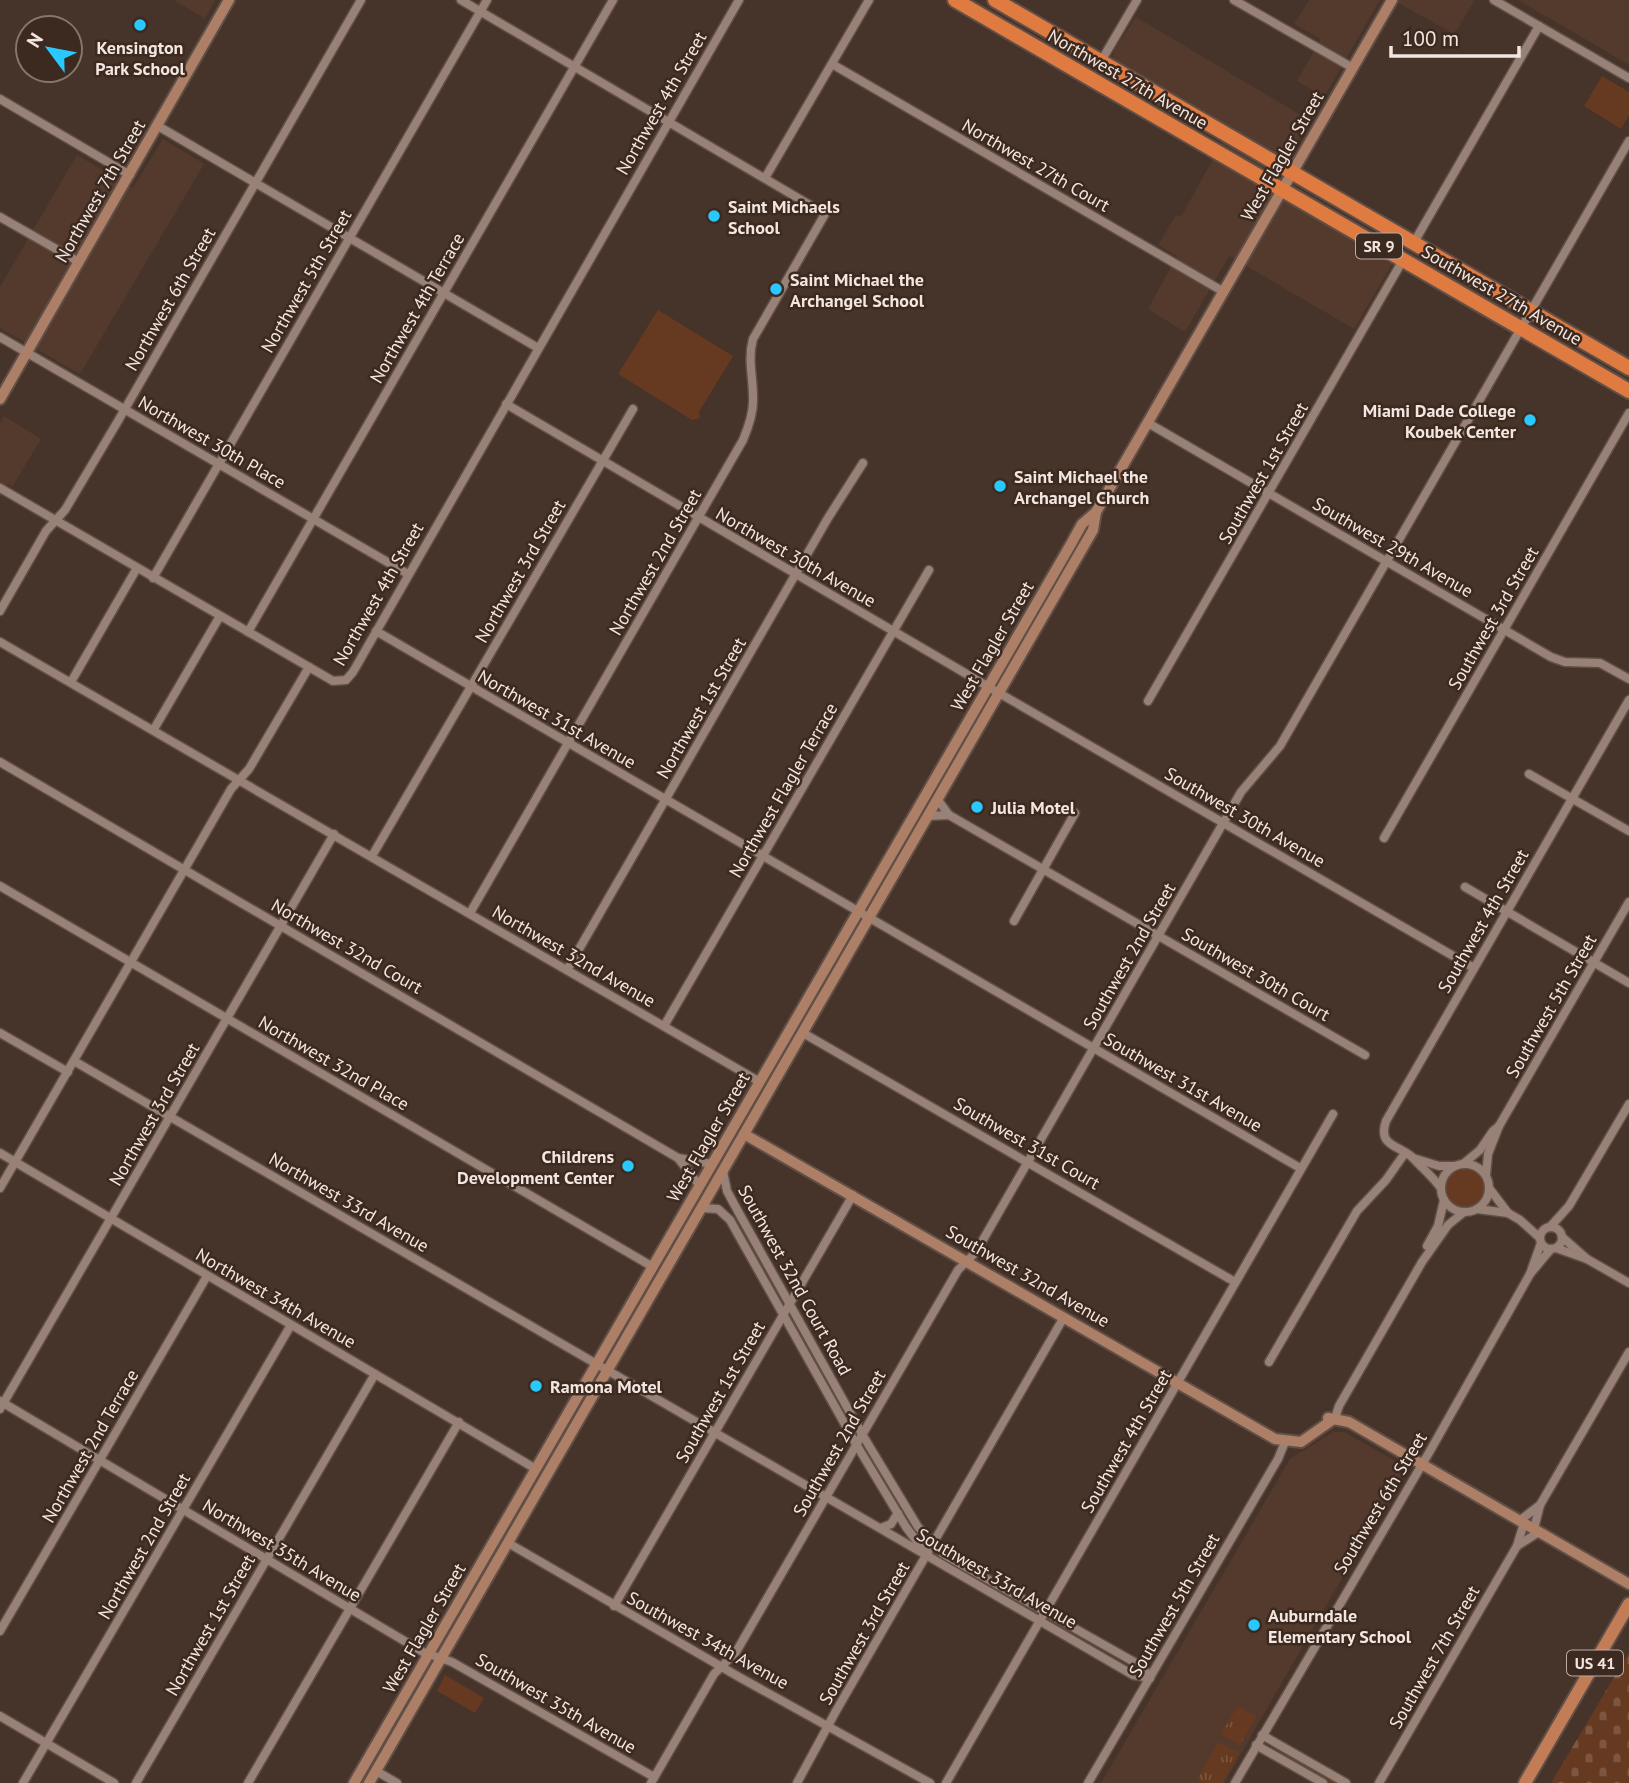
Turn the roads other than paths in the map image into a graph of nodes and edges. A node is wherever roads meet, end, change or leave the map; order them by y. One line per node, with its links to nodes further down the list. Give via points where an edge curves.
1 (229, 0): 25 (main road, Northwest 7th Street)
2 (361, 0): 30 (street, Northwest 6th Street)
3 (461, 0): 14 (street)
4 (487, 0): 14 (street, Northwest 5th Street)
5 (613, 0): 18 (street, Northwest 4th Terrace)
6 (739, 0): 24 (street, Northwest 4th Street)
7 (869, 0): 17 (street)
8 (955, 0): 20 (highway, Northwest 27th Avenue / SR 9)
9 (995, 0): 16 (highway, Northwest 27th Avenue / SR 9)
10 (1137, 0): 16 (street)
11 (1234, 0): 19 (street)
12 (1392, 0): 19 (main road, West Flagler Street)
13 (1494, 0): 15 (street)
14 (480, 11): 18 (street); 33 (street, Northwest 5th Street)
15 (1539, 26): 21 (street); 34 (street)
16 (1100, 63): 20 (highway); 22 (highway); 27 (highway, Northwest 27th Avenue / SR 9)
17 (832, 64): 29 (street); 37 (street, Northwest 27th Court)
18 (576, 66): 24 (street); 38 (street, Northwest 4th Terrace)
19 (1353, 68): 27 (main road, West Flagler Street)
20 (1075, 70): 22 (highway, Northwest 27th Avenue / SR 9)
21 (1629, 78)
22 (1102, 86): 31 (highway, Northwest 27th Avenue / SR 9)
23 (0, 99): 28 (street)
24 (670, 121): 29 (street); 42 (street, Northwest 4th Street)
25 (158, 126): 28 (main road, Northwest 7th Street); 30 (street)
26 (1629, 141): 39 (street, Southwest 2nd Street)
27 (1292, 173): 31 (main road, West Flagler Street); 34 (highway, Southwest 27th Avenue / SR 9)
28 (130, 175): 36 (main road, Northwest 7th Street)
29 (765, 178): 58 (street, Northwest 2nd Street, via 825,214 753,339 753,401 747,430)
30 (255, 183): 33 (street); 48 (street, Northwest 6th Street)
31 (1282, 191): 35 (highway, Southwest 27th Avenue / SR 9); 37 (main road, West Flagler Street)
32 (0, 217): 36 (street)
33 (349, 238): 38 (street); 54 (street, Northwest 5th Street)
34 (1413, 244): 39 (highway, Southwest 27th Avenue / SR 9)
35 (1404, 260): 40 (highway, Southwest 27th Avenue / SR 9); 56 (street, Southwest 1st Street)
36 (79, 262): 43 (main road, Northwest 7th Street)
37 (1224, 292): 51 (main road, West Flagler Street)
38 (443, 294): 42 (street); 59 (street, Northwest 4th Terrace)
39 (1531, 312): 40 (street, Southwest 2nd Street); 44 (highway, Southwest 27th Avenue / SR 9)
40 (1521, 328): 45 (highway, Southwest 27th Avenue / SR 9); 61 (street, Southwest 2nd Street)
41 (0, 337): 43 (street, Northwest 30th Place)
42 (538, 348): 47 (street, Northwest 4th Street)
43 (27, 353): 46 (main road, Northwest 7th Street); 48 (street, Northwest 30th Place)
44 (1629, 368)
45 (1625, 386)
46 (0, 399)
47 (506, 404): 52 (street, Northwest 30th Avenue); 64 (street, Northwest 4th Street)
48 (125, 409): 54 (street, Northwest 30th Place); 60 (street, Northwest 6th Street)
49 (633, 409): 52 (street, Northwest 3rd Street)
50 (1629, 413): 71 (street, Southwest 3rd Street)
51 (1148, 423): 56 (street, Southwest 29th Avenue); 57 (main road, West Flagler Street)
52 (602, 461): 58 (street, Northwest 30th Avenue); 79 (street, Northwest 3rd Street)
53 (863, 463): 65 (street, Northwest 1st Street)
54 (219, 464): 59 (street, Northwest 30th Place); 67 (street, Northwest 5th Street)
55 (0, 488): 60 (street)
56 (1269, 494): 61 (street, Southwest 29th Avenue); 83 (street, Southwest 1st Street)
57 (1096, 512): 66 (main road, West Flagler Street, via 1082,524); 68 (main road, West Flagler Street, via 1093,530)
58 (699, 518): 65 (street, Northwest 30th Avenue); 85 (street, Northwest 2nd Street)
59 (314, 519): 64 (street, Northwest 30th Place); 74 (street, Northwest 4th Terrace)
60 (55, 521): 62 (street); 69 (street, Northwest 6th Street)
61 (1386, 561): 71 (street, Southwest 29th Avenue); 95 (street, Southwest 2nd Street, via 1280,746 1247,783)
62 (137, 569): 67 (street); 78 (street)
63 (929, 570): 73 (street, Northwest Flagler Terrace)
64 (408, 574): 72 (street, Northwest 4th Street)
65 (796, 575): 73 (street, Northwest 30th Avenue); 91 (street, Northwest 1st Street)
66 (1052, 576): 68 (main road); 80 (main road, West Flagler Street)
67 (153, 578): 70 (street)
68 (1051, 602): 81 (main road, West Flagler Street)
69 (0, 611)
70 (220, 616): 74 (street); 84 (street)
71 (1504, 629): 77 (street, Southwest 29th Avenue, via 1558,660 1600,663); 98 (street, Southwest 3rd Street)
72 (376, 631): 76 (street, Northwest 4th Street, via 346,680 333,681); 79 (street, Northwest 31st Avenue)
73 (894, 631): 80 (street, Northwest 30th Avenue); 100 (street, Northwest Flagler Terrace)
74 (248, 632): 76 (street)
75 (0, 642): 78 (street)
76 (309, 667): 88 (street, Northwest 4th Street)
77 (1629, 679)
78 (71, 682): 84 (street)
79 (471, 687): 85 (street, Northwest 31st Avenue); 99 (street, Northwest 3rd Street)
80 (988, 687): 81 (street, Northwest 30th Avenue); 106 (main road, West Flagler Street)
81 (999, 693): 90 (main road, West Flagler Street); 95 (street, Southwest 30th Avenue)
82 (1629, 700): 89 (street, Southwest 4th Street)
83 (1148, 701)
84 (154, 729): 88 (street)
85 (568, 743): 91 (street, Northwest 31st Avenue); 108 (street, Northwest 2nd Street)
86 (0, 762): 101 (street, Northwest 32nd Court)
87 (1529, 774): 89 (street)
88 (240, 779): 97 (street); 101 (street, Northwest 4th Street)
89 (1572, 799): 96 (street); 107 (street, Southwest 4th Street)
90 (938, 800): 93 (main road, West Flagler Street); 94 (street, Southwest 30th Court)
91 (665, 801): 100 (street, Northwest 31st Avenue); 116 (street, Northwest 1st Street)
92 (1075, 813): 102 (street)
93 (928, 816): 94 (street, Southwest 30th Court); 109 (main road, West Flagler Street)
94 (949, 816): 102 (street, Southwest 30th Court)
95 (1224, 822): 112 (street, Southwest 2nd Street); 115 (street, Southwest 30th Avenue)
96 (1629, 831)
97 (334, 834): 99 (street, Northwest 32nd Avenue); 111 (street, Northwest 3rd Street)
98 (1384, 838)
99 (372, 856): 108 (street, Northwest 32nd Avenue)
100 (762, 857): 106 (street, Northwest 31st Avenue); 119 (street, Northwest Flagler Terrace)
101 (184, 870): 111 (street, Northwest 32nd Court); 113 (street, Northwest 4th Street)
102 (1043, 870): 110 (street); 112 (street, Southwest 30th Court)
103 (0, 886): 113 (street, Northwest 32nd Place)
104 (1465, 887): 107 (street)
105 (1629, 902): 114 (street, Southwest 5th Street)
106 (858, 912): 109 (street, Northwest 31st Avenue); 127 (main road, West Flagler Street)
107 (1506, 912): 114 (street); 115 (street, Southwest 4th Street)
108 (470, 913): 116 (street, Northwest 32nd Avenue)
109 (869, 918): 120 (main road, West Flagler Street); 122 (street, Southwest 31st Avenue)
110 (1014, 921)
111 (280, 926): 118 (street, Northwest 3rd Street); 136 (street, Northwest 32nd Court)
112 (1158, 936): 122 (street, Southwest 2nd Street); 123 (street, Southwest 30th Court)
113 (131, 962): 118 (street, Northwest 32nd Place); 124 (street, Northwest 4th Street)
114 (1594, 963): 117 (street); 131 (street, Southwest 5th Street)
115 (1475, 968): 135 (street, Southwest 4th Street, via 1386,1121 1385,1138)
116 (567, 970): 119 (street, Northwest 32nd Avenue)
117 (1629, 983)
118 (227, 1018): 130 (street, Northwest 3rd Street); 164 (street, Northwest 32nd Place)
119 (664, 1026): 127 (street, Northwest 32nd Avenue)
120 (803, 1032): 126 (main road, West Flagler Street); 138 (street, Southwest 31st Court)
121 (0, 1033): 125 (street)
122 (1094, 1048): 138 (street, Southwest 2nd Street); 141 (street, Southwest 31st Avenue)
123 (1365, 1055)
124 (74, 1061): 125 (street, Northwest 4th Street); 130 (street, Northwest 33rd Avenue)
125 (68, 1072): 137 (street, Northwest 4th Street)
126 (775, 1080): 127 (main road); 132 (main road, West Flagler Street)
127 (760, 1082): 133 (main road, West Flagler Street)
128 (1629, 1104): 150 (street)
129 (1333, 1114): 141 (street, Southwest 4th Street)
130 (170, 1116): 155 (street, Northwest 3rd Street); 175 (street, Northwest 33rd Avenue)
131 (1499, 1126): 140 (street, Southwest 5th Street, via 1480,1150); 143 (street, Southwest 5th Street)
132 (744, 1133): 133 (main road); 142 (main road, West Flagler Street); 148 (main road, Southwest 32nd Avenue)
133 (726, 1140): 139 (main road, West Flagler Street)
134 (0, 1153): 137 (street, Northwest 34th Avenue)
135 (1409, 1155): 140 (street, via 1440,1166); 145 (street); 174 (street, via 1357,1211)
136 (678, 1158): 139 (street, Northwest 32nd Court); 144 (street, Northwest 32nd Court)
137 (15, 1162): 146 (street, Northwest 4th Street); 155 (street, Northwest 34th Avenue)
138 (1029, 1162): 162 (street, Southwest 2nd Street); 167 (street, Southwest 31st Court)
139 (712, 1164): 144 (main road, West Flagler Street)
140 (1459, 1165): 143 (street, via 1476,1166); 145 (street, via 1443,1176)
141 (1300, 1168): 167 (street, Southwest 4th Street)
142 (723, 1171): 151 (main road, West Flagler Street); 169 (street, Southwest 32nd Court Road, via 729,1194)
143 (1486, 1175): 147 (street)
144 (700, 1186): 164 (main road, West Flagler Street)
145 (1440, 1187): 149 (street)
146 (0, 1188)
147 (1489, 1188): 152 (street); 154 (street)
148 (853, 1195): 162 (main road, Southwest 32nd Avenue); 169 (street, Southwest 1st Street)
149 (1444, 1200): 153 (street, via 1452,1209); 163 (street)
150 (1569, 1206): 157 (street); 158 (street)
151 (701, 1208): 170 (street, Southwest 32nd Court Road, via 726,1214); 176 (main road, West Flagler Street)
152 (1477, 1209): 153 (street); 154 (street)
153 (1464, 1212): 163 (street, via 1448,1225)
154 (1508, 1213): 156 (street)
155 (111, 1219): 166 (street, Northwest 34th Avenue); 179 (street, Northwest 3rd Street)
156 (1520, 1220): 157 (street); 159 (street)
157 (1548, 1227): 158 (street); 159 (street, via 1541,1232)
158 (1561, 1235): 160 (street); 161 (street)
159 (1540, 1241): 160 (street); 165 (street, Southwest 6th Street)
160 (1553, 1248): 161 (street); 165 (street, Southwest 6th Street)
161 (1587, 1259): 168 (street)
162 (967, 1261): 171 (main road, Southwest 32nd Avenue); 183 (street, Southwest 2nd Street)
163 (1422, 1262): 180 (street)
164 (653, 1267): 175 (main road, West Flagler Street)
165 (1530, 1273): 187 (street, Southwest 6th Street)
166 (206, 1276): 172 (street, Northwest 34th Avenue); 186 (street, Northwest 2nd Terrace)
167 (1235, 1282): 178 (street, Southwest 4th Street)
168 (1629, 1283)
169 (790, 1304): 170 (street, Southwest 1st Street); 183 (street, Southwest 32nd Court Road)
170 (783, 1315): 182 (street, Southwest 1st Street); 185 (street, Southwest 32nd Court Road)
171 (1065, 1317): 178 (main road, Southwest 32nd Avenue); 196 (street, Southwest 3rd Street)
172 (291, 1325): 177 (street, Northwest 34th Avenue); 191 (street, Northwest 2nd Street)
173 (1629, 1352): 190 (street, Southwest 7th Street)
174 (1269, 1362)
175 (596, 1365): 176 (street, Northwest 33rd Avenue); 188 (main road, West Flagler Street)
176 (608, 1371): 182 (street, Southwest 33rd Avenue); 195 (main road, West Flagler Street)
177 (375, 1374): 181 (street, Northwest 34th Avenue); 199 (street, Northwest 1st Street)
178 (1178, 1383): 184 (main road, Southwest 32nd Avenue, via 1273,1438); 204 (street, Southwest 4th Street)
179 (1, 1404): 186 (street, Northwest 35th Avenue)
180 (1335, 1418): 184 (main road, via 1301,1442); 187 (main road)
181 (459, 1422): 188 (street, Northwest 34th Avenue); 203 (street)
182 (715, 1433): 189 (street, Southwest 33rd Avenue); 202 (street, Southwest 1st Street)
183 (862, 1434): 185 (street, Southwest 2nd Street); 196 (street, Southwest 32nd Court Road)
184 (1290, 1441): 210 (street, Southwest 5th Street)
185 (856, 1444): 189 (street, Southwest 2nd Street); 192 (street, Southwest 32nd Court Road)
186 (99, 1461): 191 (street, Northwest 35th Avenue); 206 (street, Northwest 2nd Terrace)
187 (1422, 1464): 193 (main road); 213 (street, Southwest 6th Street)
188 (536, 1469): 207 (main road, West Flagler Street)
189 (827, 1497): 194 (street, Southwest 33rd Avenue); 209 (street, Southwest 2nd Street, via 736,1652)
190 (1540, 1505): 193 (street, Southwest 7th Street); 193 (street, Southwest 7th Street)
191 (183, 1509): 199 (street, Northwest 35th Avenue); 214 (street, Northwest 2nd Street)
192 (898, 1513): 194 (street, via 891,1524); 198 (street, Southwest 32nd Court Road)
193 (1529, 1526): 197 (street, Southwest 7th Street); 197 (street, Southwest 7th Street); 200 (main road)
194 (881, 1528): 198 (street, Southwest 33rd Avenue)
195 (508, 1543): 202 (street, Southwest 34th Avenue); 208 (main road, West Flagler Street)
196 (933, 1545): 198 (street, Southwest 3rd Street); 204 (street, Southwest 33rd Avenue)
197 (1517, 1546): 232 (street, Southwest 7th Street)
198 (927, 1555): 205 (street, Southwest 33rd Avenue); 212 (street, Southwest 3rd Street)
199 (267, 1559): 203 (street, Northwest 35th Avenue); 220 (street, Northwest 1st Street)
200 (1629, 1584)
201 (1629, 1604): 233 (main road, US 41)
202 (614, 1606): 209 (street, Southwest 34th Avenue)
203 (350, 1609): 207 (street, Northwest 35th Avenue); 221 (street)
204 (1046, 1612): 205 (street, Southwest 4th Street); 210 (street, Southwest 33rd Avenue, via 1143,1667)
205 (1040, 1622): 210 (street, Southwest 33rd Avenue, via 1133,1675); 227 (street, Southwest 4th Street)
206 (0, 1630)
207 (429, 1654): 208 (street, Northwest 35th Avenue); 222 (main road, West Flagler Street)
208 (441, 1658): 216 (main road, West Flagler Street); 217 (street, Southwest 35th Avenue)
209 (722, 1667): 212 (street, Southwest 34th Avenue); 217 (street, Southwest 2nd Street)
210 (1150, 1678): 228 (street, Southwest 5th Street)
211 (0, 1716): 214 (street)
212 (829, 1726): 225 (street, Southwest 3rd Street); 226 (street, Southwest 34th Avenue)
213 (1262, 1735): 215 (street, Southwest 6th Street); 231 (street)
214 (46, 1743): 218 (street, Northwest 2nd Street); 219 (street)
215 (1256, 1745): 229 (street, Southwest 6th Street); 230 (street)
216 (376, 1771): 223 (main road, West Flagler Street); 224 (street)
217 (652, 1780)
218 (23, 1783)
219 (114, 1783)
220 (136, 1783)
221 (248, 1783)
222 (354, 1783)
223 (369, 1783)
224 (397, 1783)
225 (797, 1783)
226 (930, 1783)
227 (946, 1783)
228 (1088, 1783)
229 (1235, 1783)
230 (1323, 1783)
231 (1346, 1783)
232 (1379, 1783)
233 (1525, 1783)

